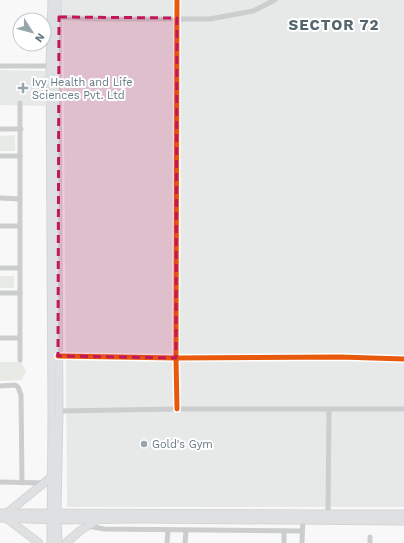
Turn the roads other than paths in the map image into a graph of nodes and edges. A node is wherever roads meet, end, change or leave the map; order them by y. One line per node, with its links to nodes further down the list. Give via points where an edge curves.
1 (52, 0): 5 (main road)
2 (58, 0): 5 (main road)
3 (177, 0): 6 (street)
4 (275, 0): 6 (street, via 253,11 210,19)
5 (55, 17): 6 (street); 8 (main road)
6 (177, 18): 25 (street)
7 (0, 66): 8 (street)
8 (54, 66): 24 (main road); 33 (main road, via 52,415)
9 (20, 103): 11 (street)
10 (0, 129): 11 (street)
11 (20, 129): 13 (street)
12 (0, 156): 13 (street)
13 (20, 156): 15 (street)
14 (0, 198): 15 (street)
15 (20, 199): 17 (street)
16 (0, 226): 17 (street)
17 (20, 226): 19 (street)
18 (0, 268): 19 (street)
19 (19, 268): 21 (street)
20 (0, 293): 21 (street)
21 (20, 293): 23 (street)
22 (0, 338): 23 (street)
23 (20, 338): 27 (street)
24 (58, 356): 25 (street); 32 (main road)
25 (176, 358): 26 (street); 29 (street)
26 (404, 359)
27 (20, 360)
28 (0, 386): 35 (street, via 18,387 21,395)
29 (177, 409): 30 (street); 32 (street)
30 (328, 409): 31 (street); 36 (street)
31 (404, 409)
32 (59, 411): 39 (main road)
33 (47, 480): 35 (street); 38 (main road); 39 (main road)
34 (0, 482): 35 (street)
35 (22, 483)
36 (328, 514): 37 (main road); 40 (main road)
37 (404, 514)
38 (3, 515): 39 (main road); 49 (main road)
39 (54, 516): 40 (main road, via 137,514); 41 (main road); 50 (main road); 51 (main road)
40 (303, 517): 41 (main road); 42 (main road); 47 (street)
41 (100, 520): 43 (main road)
42 (404, 521)
43 (88, 526): 44 (street, via 104,529); 52 (main road)
44 (168, 530): 45 (street); 53 (street)
45 (186, 531): 46 (street); 54 (street)
46 (284, 531): 47 (street); 55 (street)
47 (302, 531): 56 (street)
48 (370, 536): 57 (street)
49 (39, 543)
50 (50, 543)
51 (58, 543)
52 (66, 543)
53 (167, 543)
54 (186, 543)
55 (284, 543)
56 (302, 543)
57 (370, 543)

